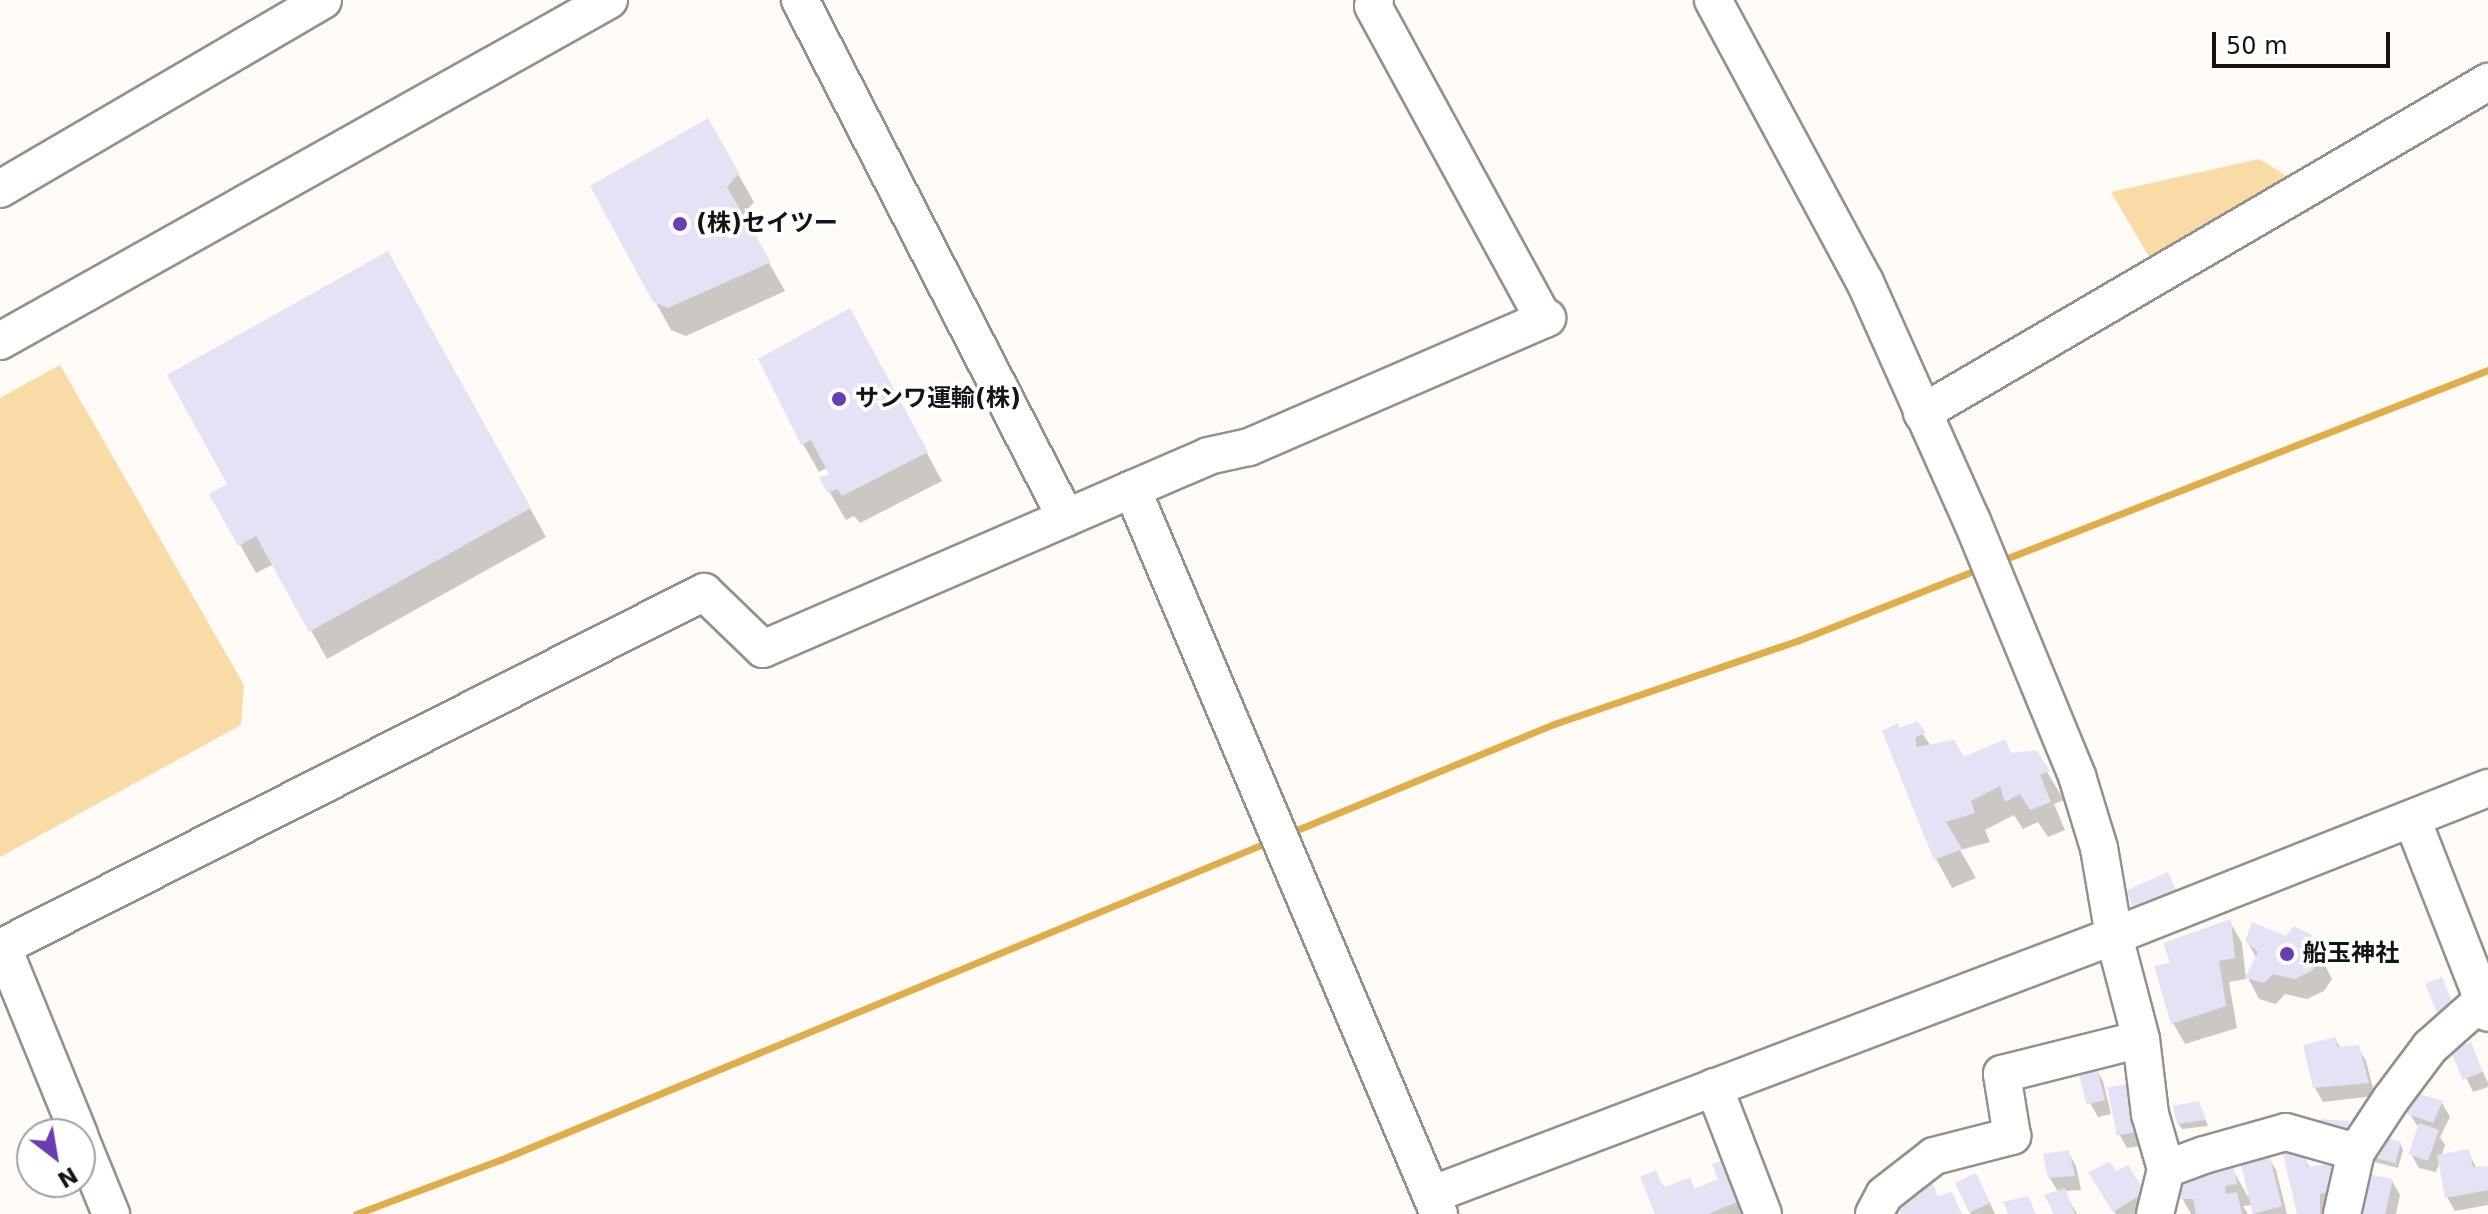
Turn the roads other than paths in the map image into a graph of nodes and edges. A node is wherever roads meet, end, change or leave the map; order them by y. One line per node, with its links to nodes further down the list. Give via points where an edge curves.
1 (323, 0): 7 (street)
2 (609, 0): 8 (street)
3 (800, 0): 11 (street)
4 (1713, 0): 9 (street, via 1865,282)
5 (1377, 2): 10 (street, via 1545,319 1249,447 1208,456)
6 (2488, 82): 9 (street)
7 (0, 189)
8 (0, 341)
9 (1922, 413): 14 (street, via 2077,776 2099,848)
10 (1132, 489): 11 (street); 23 (street)
11 (1066, 518): 15 (street, via 763,649 704,592)
12 (2488, 788): 13 (street)
13 (2412, 819): 14 (street); 16 (street)
14 (2114, 936): 17 (street); 18 (street)
15 (1, 948): 19 (street)
16 (2485, 1006): 20 (street, via 2430,1047)
17 (2141, 1039): 21 (street, via 2150,1114); 27 (street, via 2002,1074 2012,1136 1934,1156 1884,1195)
18 (1714, 1087): 23 (street); 26 (street)
19 (72, 1118)
20 (2356, 1152): 21 (street, via 2286,1132); 28 (street)
21 (2166, 1169): 24 (street)
22 (96, 1177): 25 (street)
23 (1435, 1205)
24 (2153, 1213)
25 (111, 1214)
26 (1763, 1214)
27 (1874, 1214)
28 (2342, 1214)

